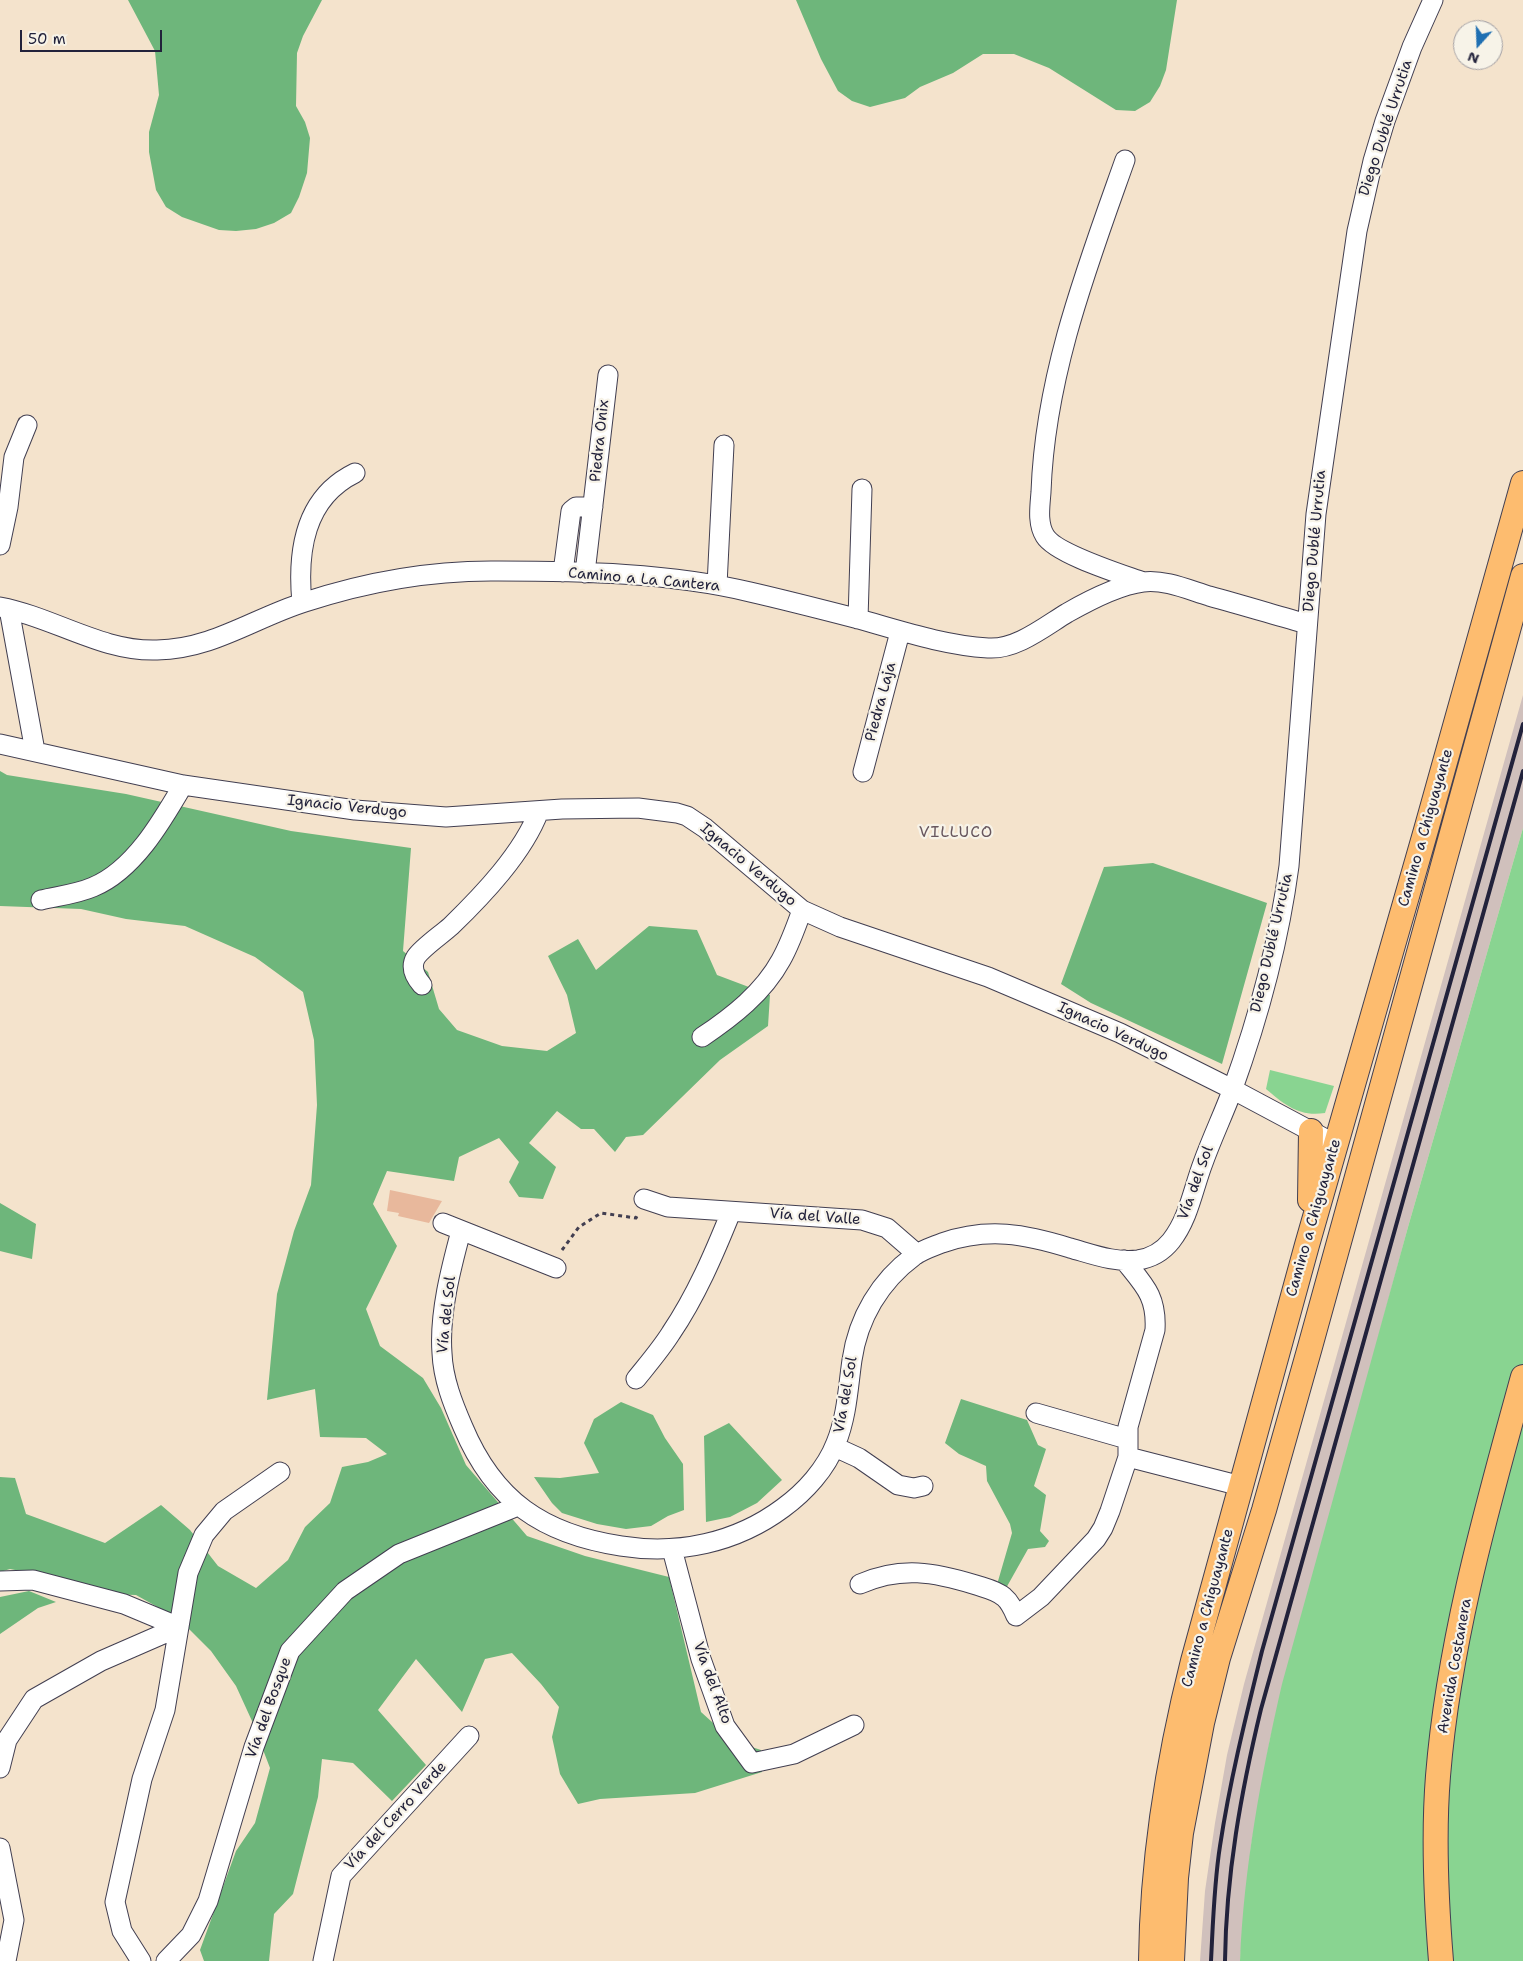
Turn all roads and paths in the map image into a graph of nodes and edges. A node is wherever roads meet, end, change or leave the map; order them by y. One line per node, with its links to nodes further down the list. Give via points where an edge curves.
1 (1433, 0): 19 (street, Diego Dublé Urrutia, via 1385,122 1364,196 1322,470)
2 (1125, 160): 14 (street, via 1074,310 1058,371 1044,452 1040,522 1046,538 1061,550)
3 (608, 375): 9 (street, Piedra Onix)
4 (27, 426): 10 (street, via 14,457)
5 (724, 445): 15 (street)
6 (355, 473): 16 (street, via 326,493 308,526 302,559)
7 (1523, 483): 33 (main road, Camino a Chiguayante)
8 (862, 489): 18 (street)
9 (593, 507): 11 (street, via 576,507 571,511); 12 (street, Piedra Onix)
10 (0, 545)
11 (563, 572): 12 (street, Camino a La Cantera); 16 (street, Camino a La Cantera, via 496,571 431,575 360,587)
12 (585, 573): 15 (street, Camino a La Cantera)
13 (1523, 576): 31 (main road, Camino a Chiguayante)
14 (1143, 582): 19 (street, Camino a La Cantera, via 1174,586); 20 (street, Camino a La Cantera, via 1073,610 1006,647 991,649 961,645)
15 (717, 585): 18 (street, Camino a La Cantera)
16 (302, 603): 17 (street, Camino a La Cantera, via 211,641 151,651 111,644)
17 (4, 608): 22 (street)
18 (858, 619): 20 (street, Camino a La Cantera)
19 (1307, 624): 30 (street, Diego Dublé Urrutia, via 1285,895 1261,996)
20 (900, 632): 23 (street, Piedra Laja)
21 (0, 744): 22 (street, Ignacio Verdugo)
22 (35, 751): 24 (street, Ignacio Verdugo)
23 (863, 772)
24 (183, 785): 25 (street, Ignacio Verdugo, via 304,804 446,817); 26 (street, via 159,826 127,866 94,887)
25 (539, 811): 27 (street, Ignacio Verdugo, via 638,808 678,812 705,828); 28 (street, via 526,838 487,888 416,957 414,972)
26 (41, 900)
27 (802, 910): 29 (street, via 788,946 770,978 736,1012); 30 (street, Ignacio Verdugo, via 840,927 988,976 1120,1033)
28 (422, 985)
29 (702, 1037)
30 (1232, 1089): 32 (street, Ignacio Verdugo); 41 (street, Vía del Sol, via 1173,1239 1150,1257)
31 (1374, 1117): 33 (main road, via 1352,1140); 34 (main road, Camino a Chiguayante)
32 (1311, 1131): 33 (street, Ignacio Verdugo); 39 (main road)
33 (1335, 1144): 34 (main road, via 1352,1159); 39 (main road, Camino a Chiguayante)
34 (1357, 1180): 65 (main road, Camino a Chiguayante, via 1210,1691 1181,1833)
35 (644, 1199): 36 (street, Vía del Valle, via 668,1207); 42 (path, via 636,1218 601,1213 579,1227 557,1256)
36 (731, 1212): 40 (street, Vía del Valle, via 862,1220 887,1228); 44 (street, via 687,1306)
37 (443, 1223): 38 (street)
38 (461, 1231): 42 (street); 51 (street, Vía del Sol, via 453,1259 442,1331 445,1374 455,1411 469,1443 496,1484)
39 (1307, 1244): 50 (main road, Camino a Chiguayante)
40 (917, 1254): 41 (street, Vía del Sol, via 967,1236 1008,1233); 46 (street, Vía del Sol, via 880,1290 862,1322 852,1355 844,1420)
41 (1124, 1260): 47 (street, via 1154,1302 1156,1316 1155,1330 1132,1408)
42 (556, 1268)
43 (1523, 1377): 66 (main road, Avenida Costanera, via 1472,1571 1445,1711 1435,1836)
44 (636, 1379)
45 (1036, 1413): 47 (street)
46 (835, 1447): 49 (street, via 898,1485); 52 (street, Vía del Sol, via 816,1477 770,1517 729,1537 699,1546)
47 (1127, 1448): 50 (street); 54 (street, via 1103,1528 1041,1597 1016,1616 1007,1600 998,1593 937,1575 922,1572 890,1574)
48 (280, 1472): 55 (street, via 224,1510 204,1535 188,1573)
49 (923, 1486)
50 (1241, 1486): 64 (main road, Camino a Chiguayante, via 1174,1743 1159,1836)
51 (518, 1506): 52 (street, Vía del Sol, via 539,1520 592,1540 631,1548); 62 (street, Vía del Bosque, via 399,1554 345,1591 290,1651 254,1747 208,1901 191,1935)
52 (672, 1549): 56 (street, Vía del Alto, via 701,1660 725,1726 752,1763 794,1754)
53 (0, 1581): 55 (street, via 33,1580 124,1604)
54 (860, 1584)
55 (178, 1627): 58 (street, via 101,1662 34,1699 7,1740); 61 (street, via 165,1710 142,1780 115,1902 122,1931)
56 (854, 1725)
57 (469, 1736): 63 (street, Vía del Cerro Verde, via 341,1876)
58 (0, 1768)
59 (0, 1848): 60 (street, via 14,1920)
60 (6, 1961)
61 (141, 1961)
62 (166, 1961)
63 (323, 1961)
64 (1151, 1961)
65 (1172, 1961)
66 (1440, 1961)

